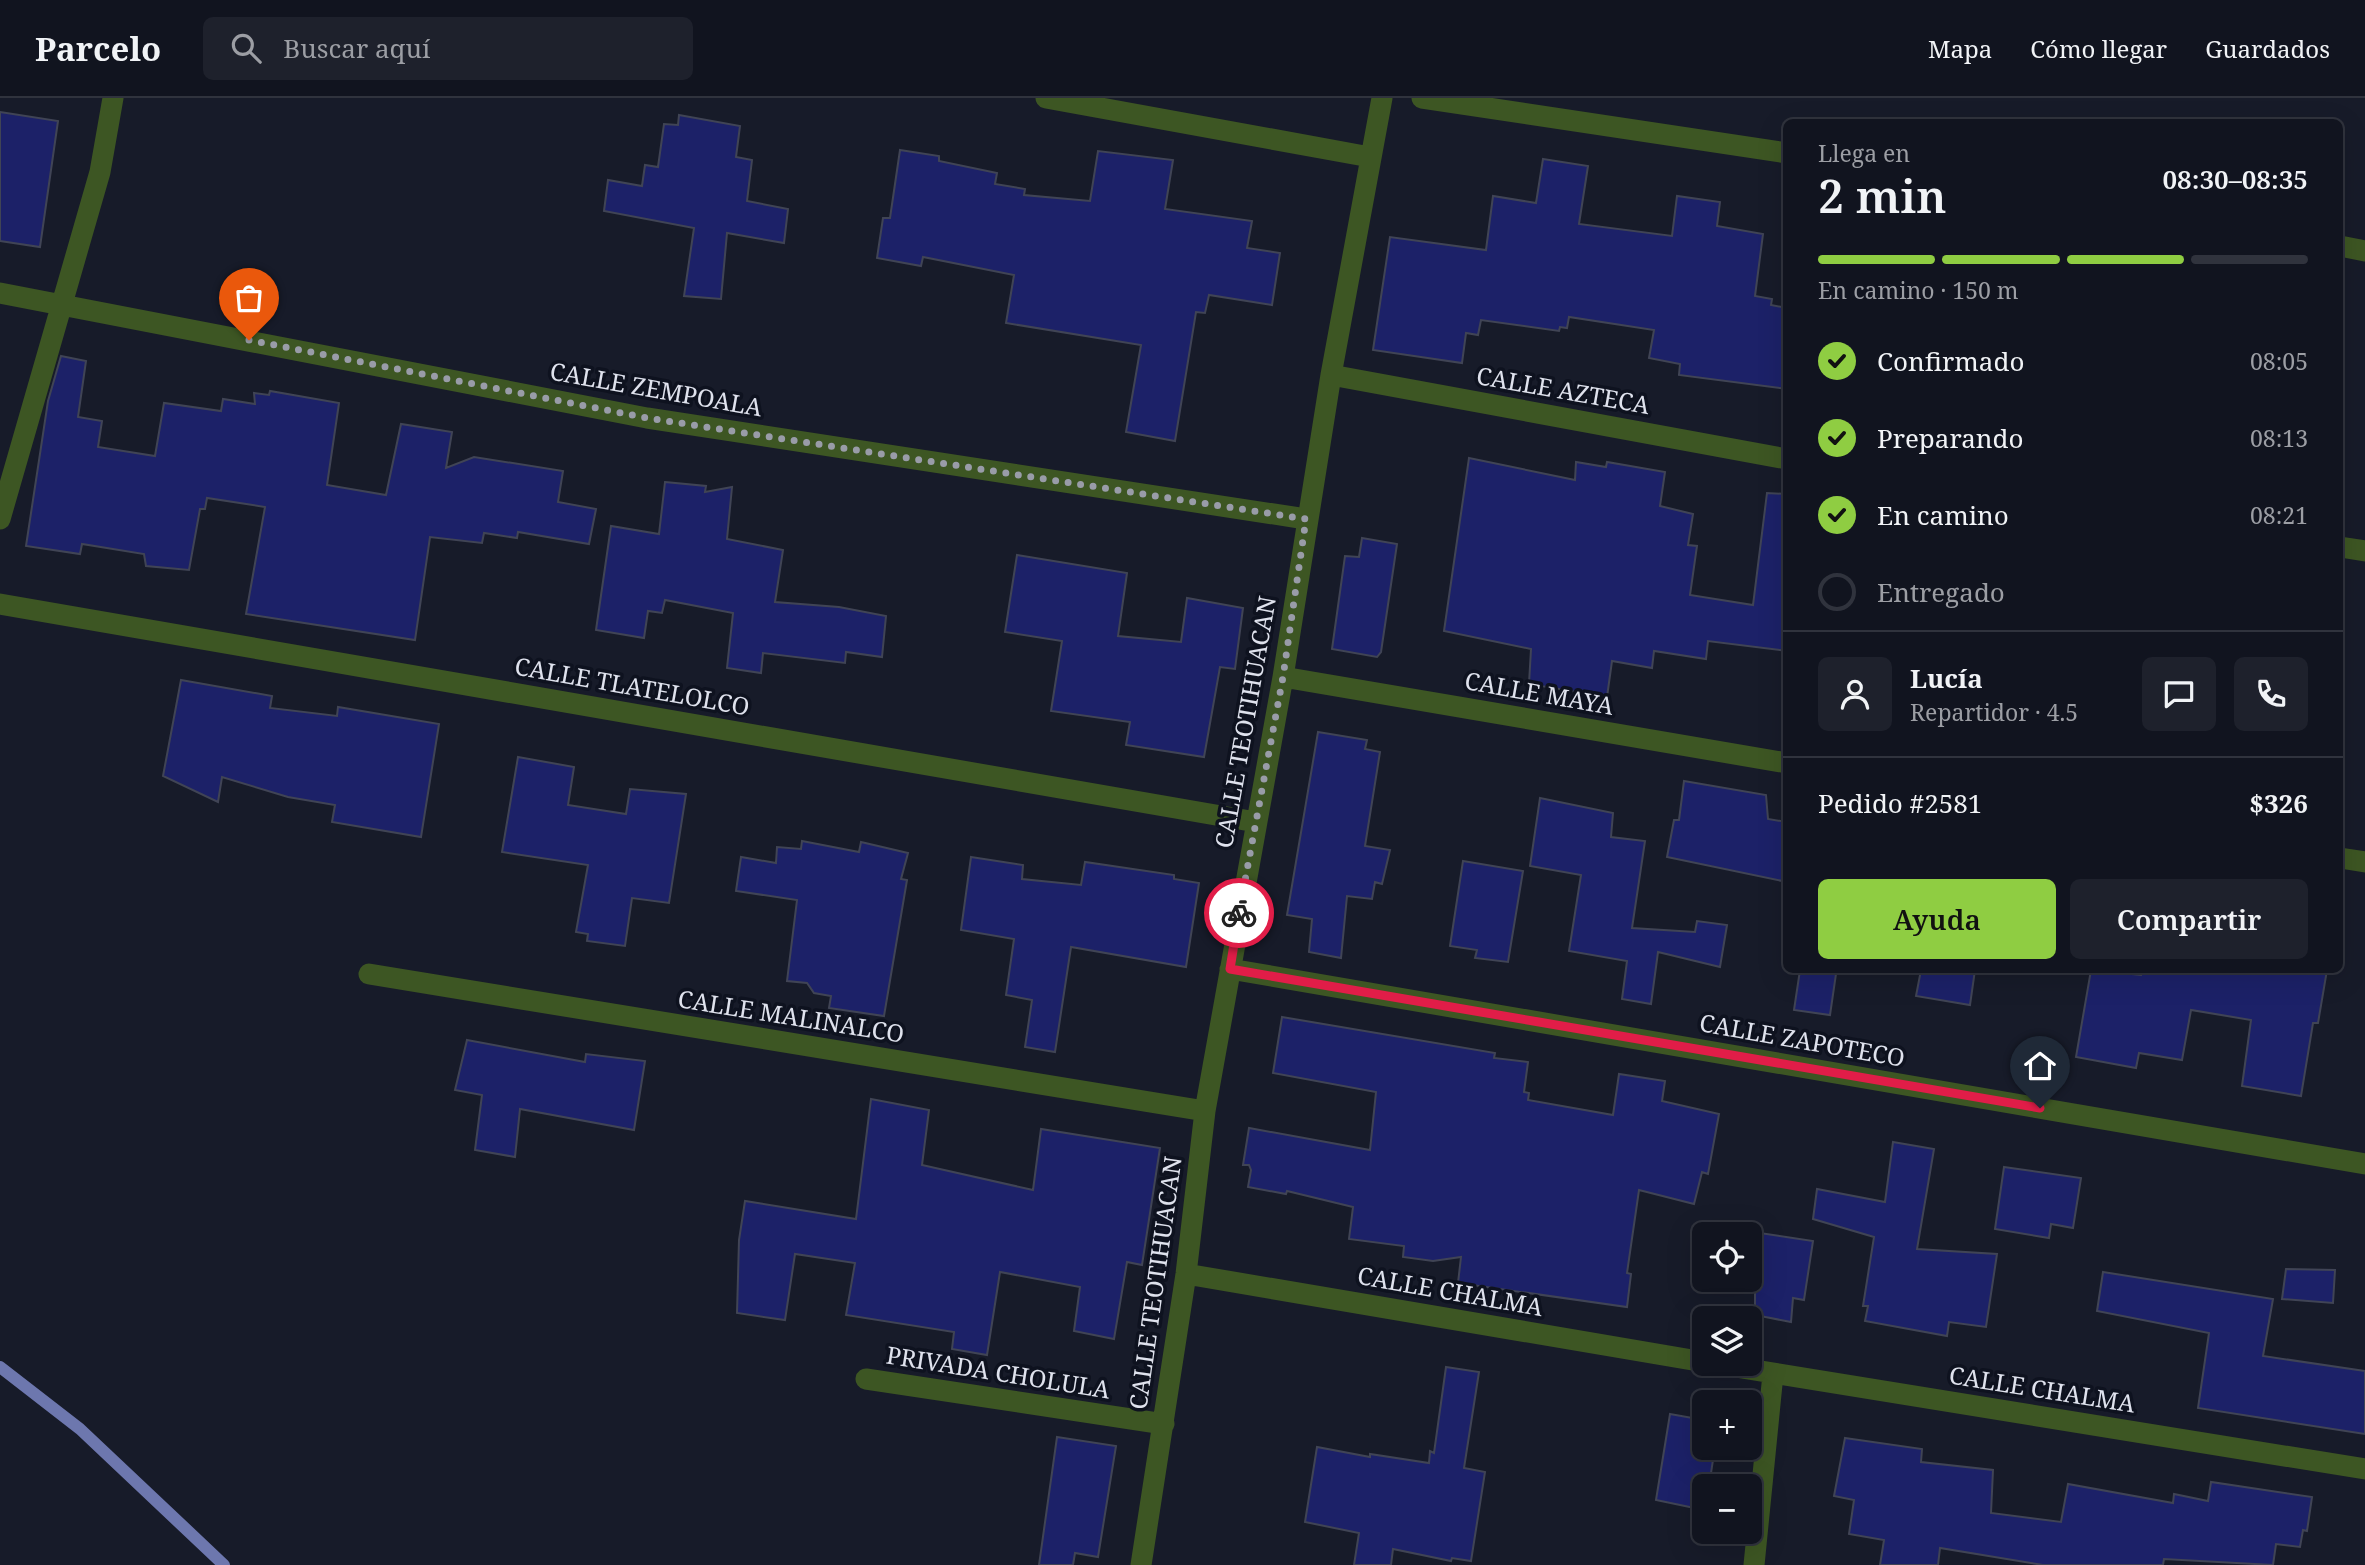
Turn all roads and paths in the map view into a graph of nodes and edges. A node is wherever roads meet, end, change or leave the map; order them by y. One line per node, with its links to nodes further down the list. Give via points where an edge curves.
1 (113, 98): 10 (street, via 100,172)
2 (1046, 98): 6 (street)
3 (1382, 98): 6 (street, CALLE TEOTIHUACAN)
4 (1422, 98): 5 (street)
5 (1783, 152)
6 (1370, 157): 11 (street, CALLE TEOTIHUACAN)
7 (2343, 246): 8 (street)
8 (2365, 249)
9 (0, 293): 10 (street, CALLE ZEMPOALA)
10 (63, 303): 13 (street); 14 (street, CALLE ZEMPOALA, via 647,418)
11 (1331, 375): 12 (street, CALLE AZTECA); 14 (street, CALLE TEOTIHUACAN)
12 (1783, 458)
13 (0, 519)
14 (1306, 519): 18 (street, CALLE TEOTIHUACAN)
15 (2343, 547): 16 (street)
16 (2365, 551)
17 (0, 604): 20 (street, CALLE TLATELOLCO)
18 (1283, 677): 19 (street, CALLE MAYA); 20 (street, CALLE TEOTIHUACAN)
19 (1783, 762)
20 (1256, 821): 23 (street, CALLE TEOTIHUACAN)
21 (2343, 858): 22 (street)
22 (2365, 862)
23 (1230, 969): 25 (street, CALLE TEOTIHUACAN); 26 (street, CALLE ZAPOTECO)
24 (369, 974): 25 (street, CALLE MALINALCO)
25 (1205, 1111): 27 (street, CALLE TEOTIHUACAN)
26 (2365, 1164)
27 (1186, 1274): 28 (street, CALLE CHALMA); 32 (street, CALLE TEOTIHUACAN)
28 (1692, 1360)
29 (1762, 1372): 30 (street, CALLE CHALMA)
30 (1773, 1374): 33 (street, CALLE CHALMA); 35 (street)
31 (866, 1379): 32 (street, PRIVADA CHOLULA)
32 (1164, 1424): 34 (street, CALLE TEOTIHUACAN)
33 (2365, 1469)
34 (1141, 1565)
35 (1754, 1565)

